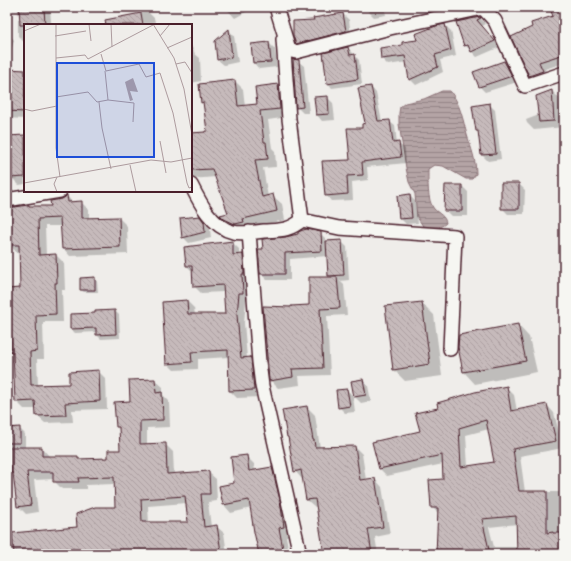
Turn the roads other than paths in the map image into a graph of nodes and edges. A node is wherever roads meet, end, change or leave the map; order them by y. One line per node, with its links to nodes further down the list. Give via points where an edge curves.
1 (276, 7): 2 (street)
2 (282, 28): 3 (street, via 288,46 291,51 296,52 483,8 495,21 525,86); 7 (street, via 289,119)
3 (564, 73)
4 (192, 187): 8 (street, via 211,218 221,227 234,233)
5 (54, 192): 6 (street)
6 (7, 200)
7 (302, 220): 8 (street, via 285,230); 9 (street, via 338,228 455,236)
8 (249, 232): 10 (street, via 262,386)
9 (450, 349)
10 (300, 554)

